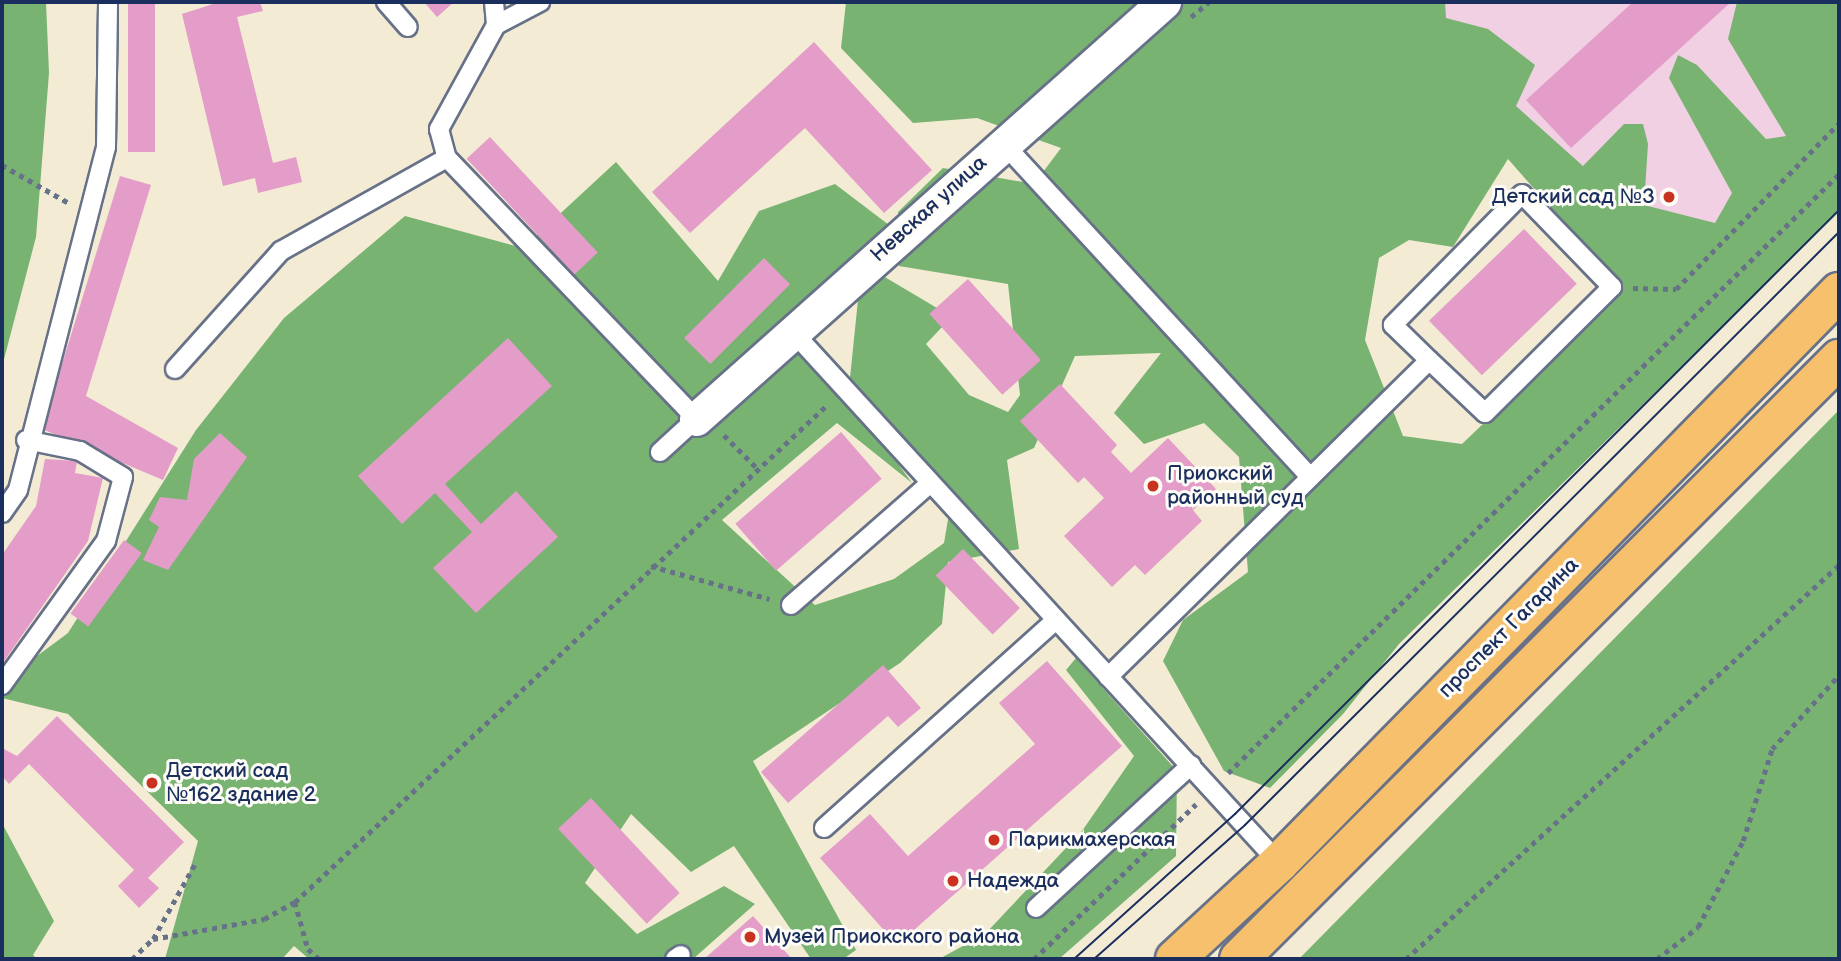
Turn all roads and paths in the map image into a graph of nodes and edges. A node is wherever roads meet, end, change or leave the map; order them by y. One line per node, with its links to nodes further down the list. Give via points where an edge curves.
1 (108, 2): 13 (lane, via 106,147)
2 (386, 2): 7 (lane)
3 (494, 2): 6 (lane)
4 (540, 2): 6 (lane)
5 (1164, 2): 9 (street, Невская улица)
6 (496, 25): 10 (lane, via 439,129)
7 (408, 27)
8 (1839, 123): 14 (path, via 1676,289)
9 (1003, 143): 16 (street, Невская улица); 25 (lane)
10 (447, 158): 19 (lane, via 281,251); 21 (lane)
11 (2, 165): 13 (path)
12 (1839, 174): 36 (path)
13 (88, 213): 22 (lane)
14 (1612, 287): 18 (lane, via 1485,413); 18 (lane, via 1522,194 1393,325)
15 (1839, 292): 39 (main road, проспект Гагарина)
16 (793, 332): 20 (lane); 21 (street, Невская улица)
17 (1839, 359): 47 (main road)
18 (1429, 360): 25 (lane)
19 (175, 369)
20 (844, 390): 24 (path); 26 (lane)
21 (696, 419): 23 (lane); 24 (path, via 722,433)
22 (26, 440): 27 (lane, via 18,490); 34 (lane, via 80,451 123,477 106,541)
23 (660, 452)
24 (756, 467): 29 (path)
25 (1310, 477): 33 (lane)
26 (928, 485): 30 (lane); 31 (lane)
27 (2, 513)
28 (1839, 565): 48 (path)
29 (651, 566): 30 (path); 40 (path)
30 (791, 605)
31 (1055, 621): 33 (lane); 37 (lane)
32 (1839, 675): 49 (path, via 1772,749 1743,841 1698,927)
33 (1108, 677): 35 (lane)
34 (2, 685)
35 (1191, 765): 36 (lane); 41 (lane)
36 (1212, 789): 39 (lane); 45 (path)
37 (824, 828)
38 (196, 862): 42 (path)
39 (1279, 863): 46 (main road, проспект Гагарина)
40 (295, 902): 42 (path, via 264,919); 44 (path, via 308,949)
41 (1035, 908)
42 (153, 939): 43 (path)
43 (132, 959)
44 (319, 959)
45 (1034, 959)
46 (1174, 959)
47 (1239, 959)
48 (1406, 959)
49 (1657, 959)

